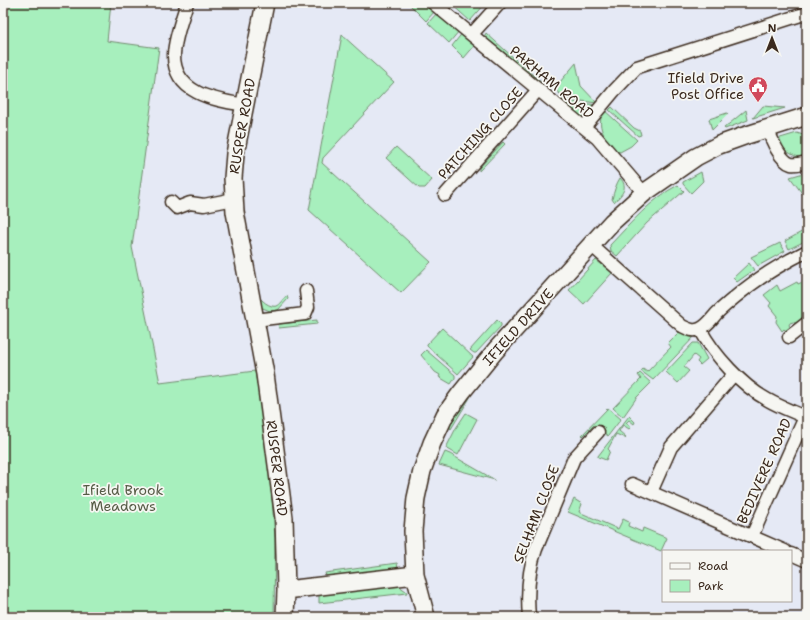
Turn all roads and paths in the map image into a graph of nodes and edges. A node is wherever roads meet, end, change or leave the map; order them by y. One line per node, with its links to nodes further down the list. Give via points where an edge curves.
1 (187, 3): 8 (street, via 175,45 174,56 180,77 198,94)
2 (265, 3): 8 (street, RUSPER ROAD)
3 (433, 3): 6 (street, PARHAM ROAD)
4 (500, 3): 6 (street)
5 (807, 13): 10 (street, via 637,67)
6 (472, 34): 7 (street, PARHAM ROAD)
7 (538, 90): 10 (street, PARHAM ROAD); 14 (street, PATCHING CLOSE)
8 (245, 105): 15 (street, RUSPER ROAD, via 235,154)
9 (807, 116): 11 (street, IFIELD DRIVE)
10 (584, 127): 13 (street, PARHAM ROAD, via 607,149)
11 (767, 128): 12 (street, via 776,149 789,164); 13 (street, IFIELD DRIVE, via 708,151)
12 (807, 162)
13 (644, 193): 17 (street, IFIELD DRIVE)
14 (445, 195)
15 (234, 199): 16 (street, via 204,205 190,203 177,208); 20 (street, RUSPER ROAD)
16 (171, 202)
17 (591, 245): 22 (street, via 682,326); 33 (street, IFIELD DRIVE, via 495,351 445,416 422,471 416,498 413,531)
18 (807, 251): 22 (street, via 747,287)
19 (306, 291): 20 (street, via 308,307 304,314)
20 (254, 320): 34 (street, RUSPER ROAD, via 280,487 285,535)
21 (807, 323): 23 (street)
22 (700, 329): 24 (street, BEDIVERE ROAD)
23 (789, 336)
24 (734, 374): 25 (street, BEDIVERE ROAD, via 767,400); 28 (street, via 671,447)
25 (806, 418): 29 (street, BEDIVERE ROAD)
26 (598, 432): 37 (street, SELHAM CLOSE, via 574,458 536,549 529,580)
27 (632, 484): 28 (street, BEDIVERE ROAD)
28 (651, 492): 29 (street, BEDIVERE ROAD)
29 (752, 536): 30 (street, BEDIVERE ROAD)
30 (783, 550)
31 (792, 554): 32 (street)
32 (807, 561)
33 (415, 575): 34 (street); 36 (street, IFIELD DRIVE)
34 (286, 590): 35 (street, RUSPER ROAD)
35 (285, 617)
36 (426, 617)
37 (530, 617)

